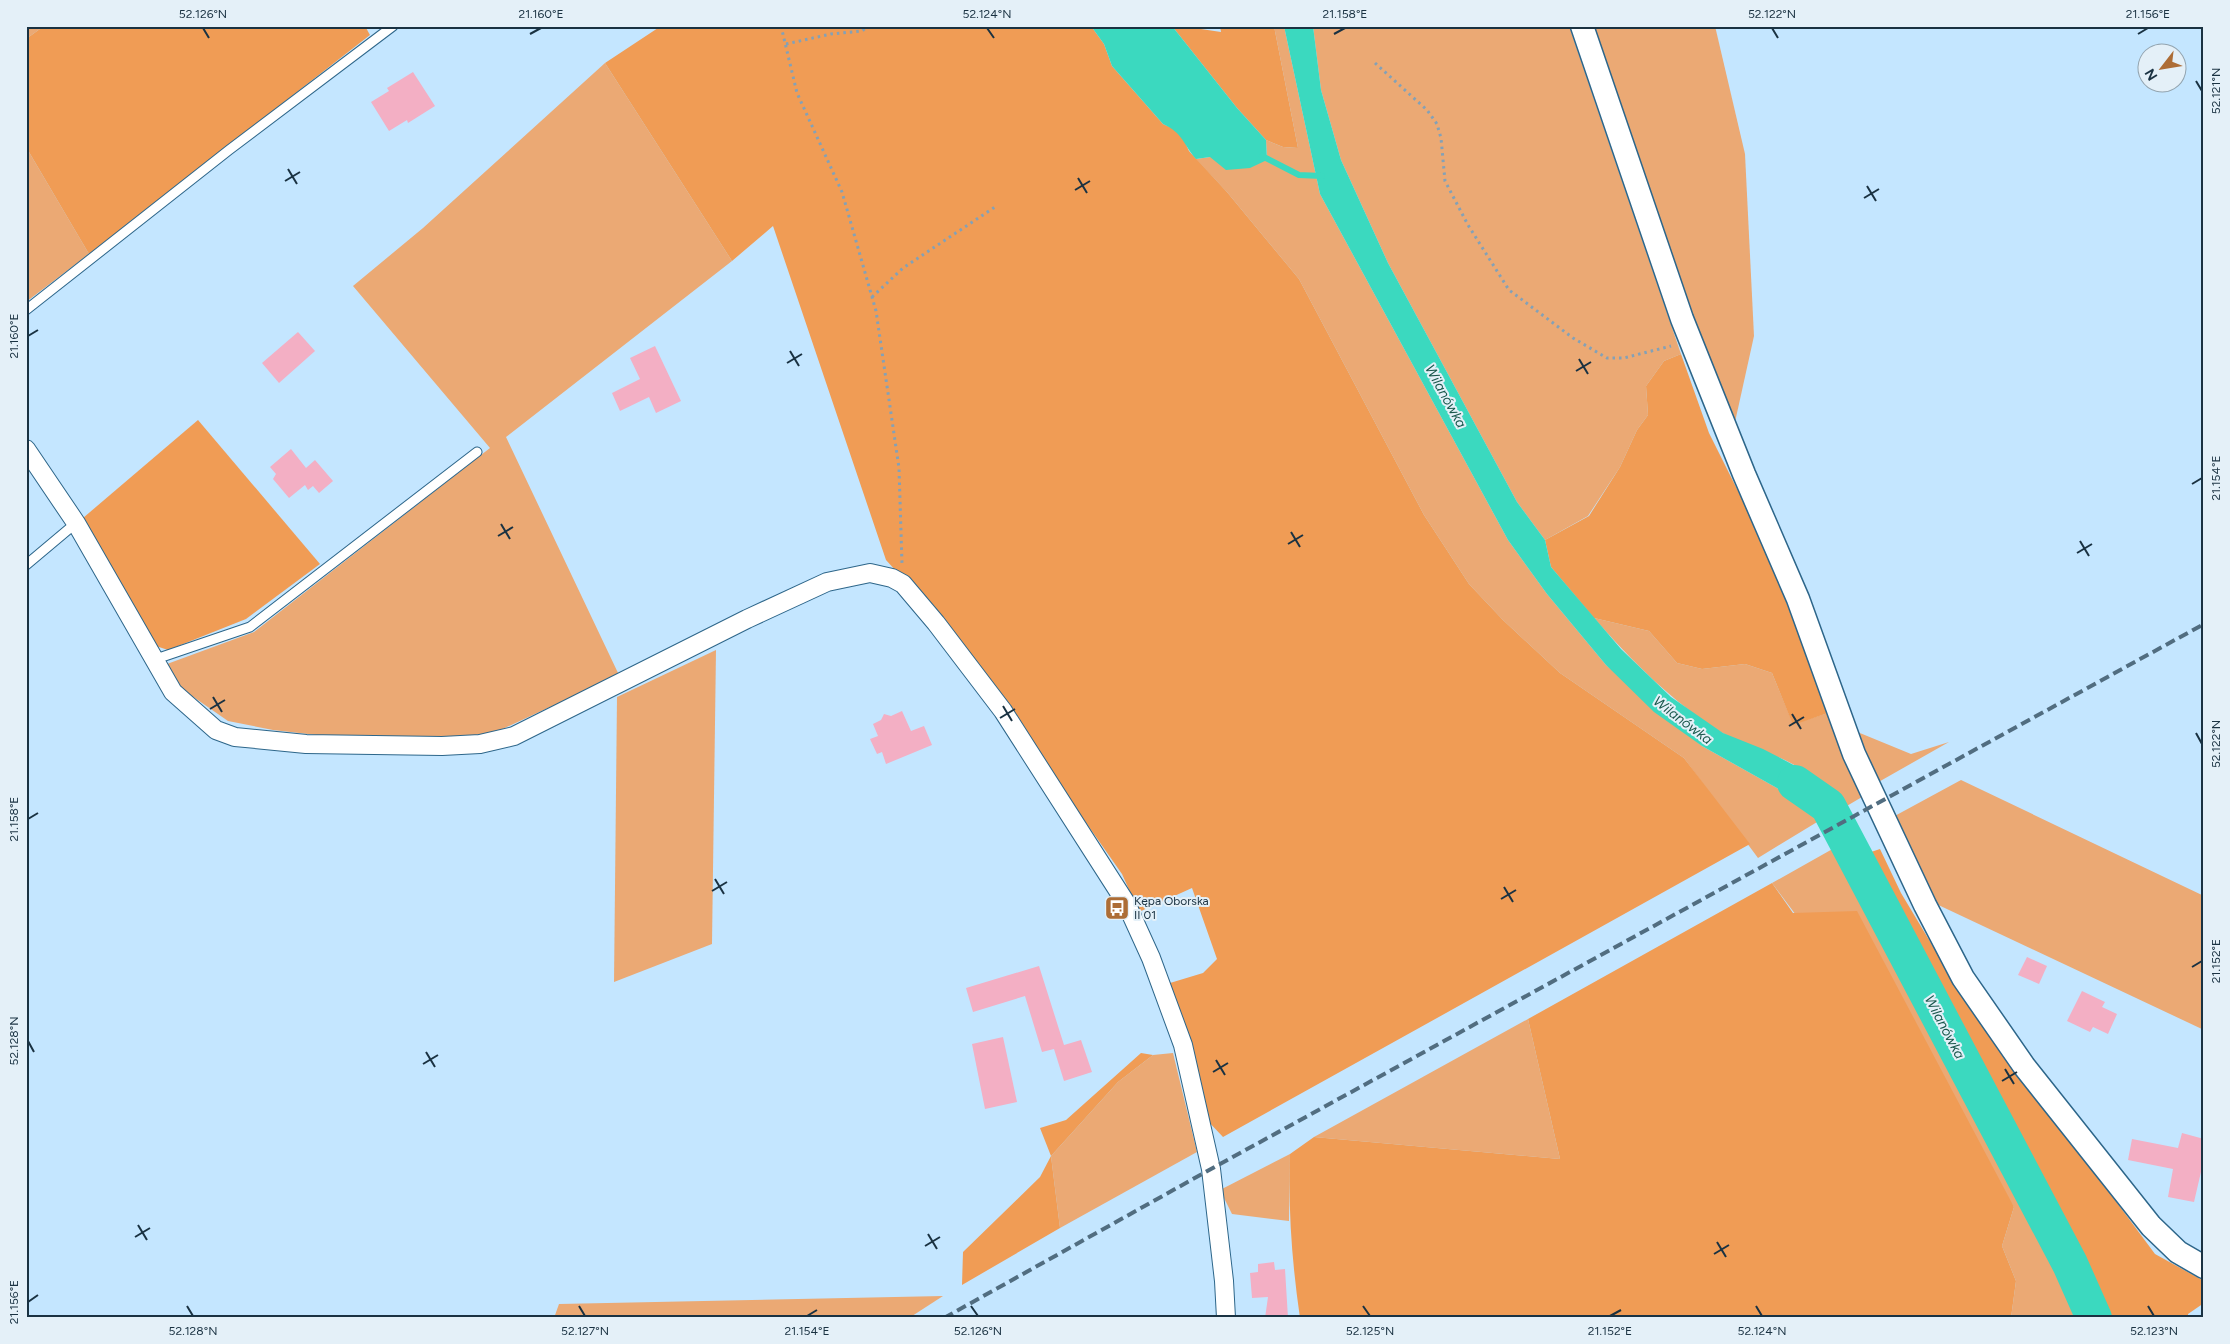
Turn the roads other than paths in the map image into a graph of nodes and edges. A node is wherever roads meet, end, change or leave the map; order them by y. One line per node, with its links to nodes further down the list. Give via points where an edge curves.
1 (393, 26): 3 (lane, via 228,150)
2 (1582, 26): 9 (street, via 1691,343 1795,591 1854,754 1925,905 1963,978 2024,1066 2151,1226 2178,1252)
3 (26, 310)
4 (26, 449): 6 (street)
5 (477, 452): 8 (lane, via 250,627)
6 (76, 523): 7 (lane); 8 (street)
7 (26, 565)
8 (153, 660): 10 (street, via 173,692 194,712 216,730 235,737 306,744 480,744 514,736 827,582 870,573 903,584 1003,711 1126,904 1151,958 1183,1046 1211,1169)
9 (2204, 1268)
10 (1226, 1318)

